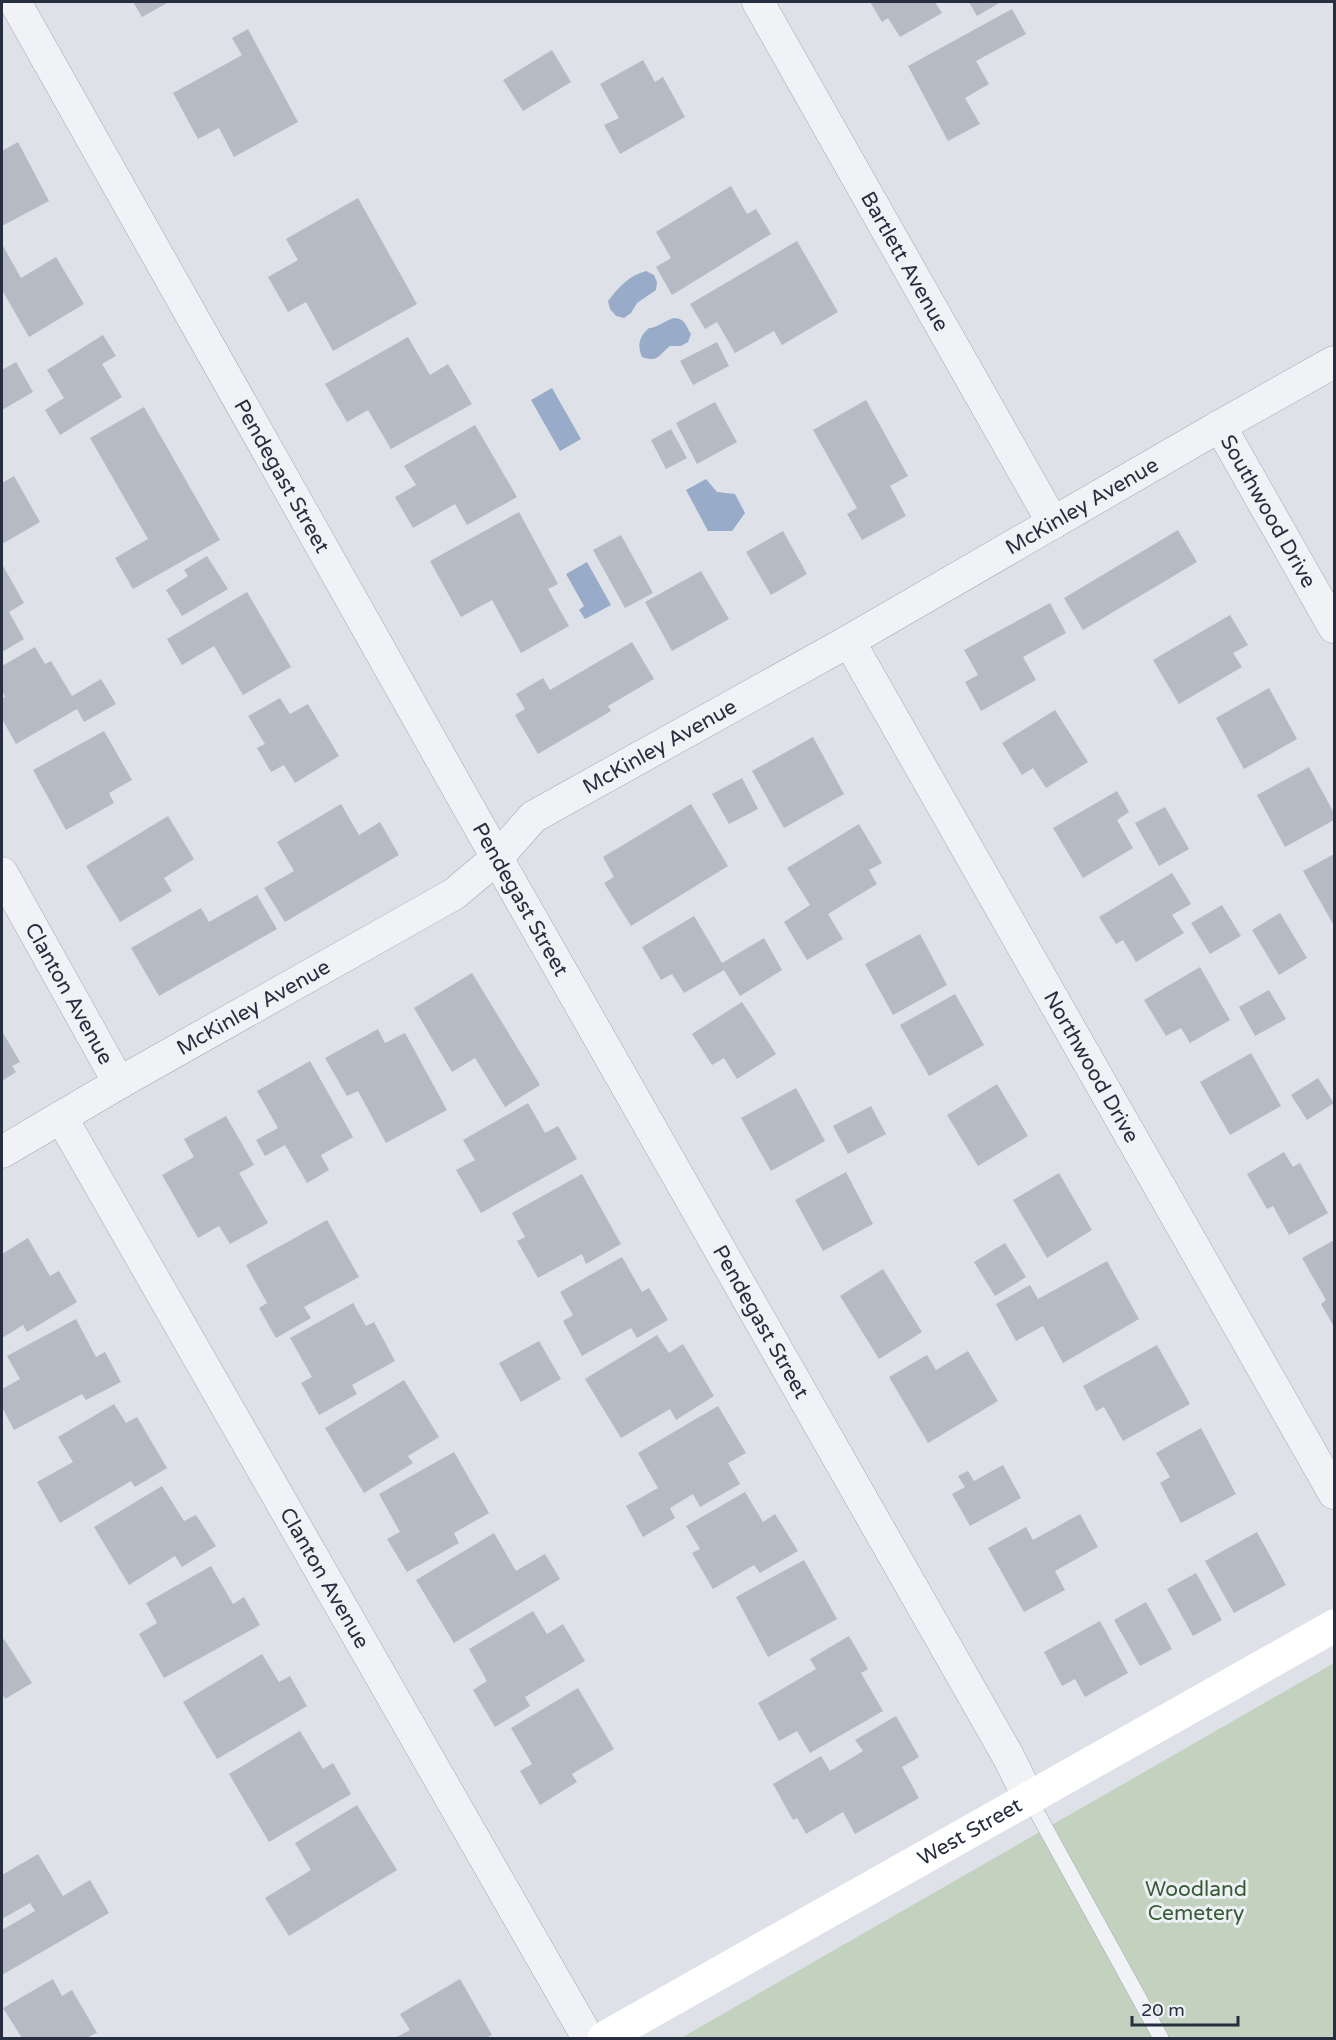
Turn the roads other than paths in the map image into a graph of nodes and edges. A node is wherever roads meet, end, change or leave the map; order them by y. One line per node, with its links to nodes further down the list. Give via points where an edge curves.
1 (15, 2): 8 (street, Pendegast Street)
2 (758, 2): 5 (street, Bartlett Avenue)
3 (1335, 362): 4 (street, McKinley Avenue)
4 (1220, 426): 5 (street, McKinley Avenue); 6 (street, Southwood Drive)
5 (1053, 523): 7 (street, McKinley Avenue)
6 (1335, 627)
7 (849, 641): 8 (street, McKinley Avenue, via 533,817); 13 (street, Northwood Drive)
8 (497, 858): 10 (street, McKinley Avenue, via 454,894); 15 (street, Pendegast Street)
9 (2, 873): 10 (street, Clanton Avenue)
10 (119, 1083): 11 (street, McKinley Avenue)
11 (61, 1117): 12 (street, McKinley Avenue); 16 (street, Clanton Avenue)
12 (2, 1152)
13 (1335, 1493)
14 (1335, 1626): 15 (main road, West Street)
15 (1029, 1798): 17 (main road, West Street); 18 (lane)
16 (588, 2038)
17 (604, 2038)
18 (1161, 2038)

